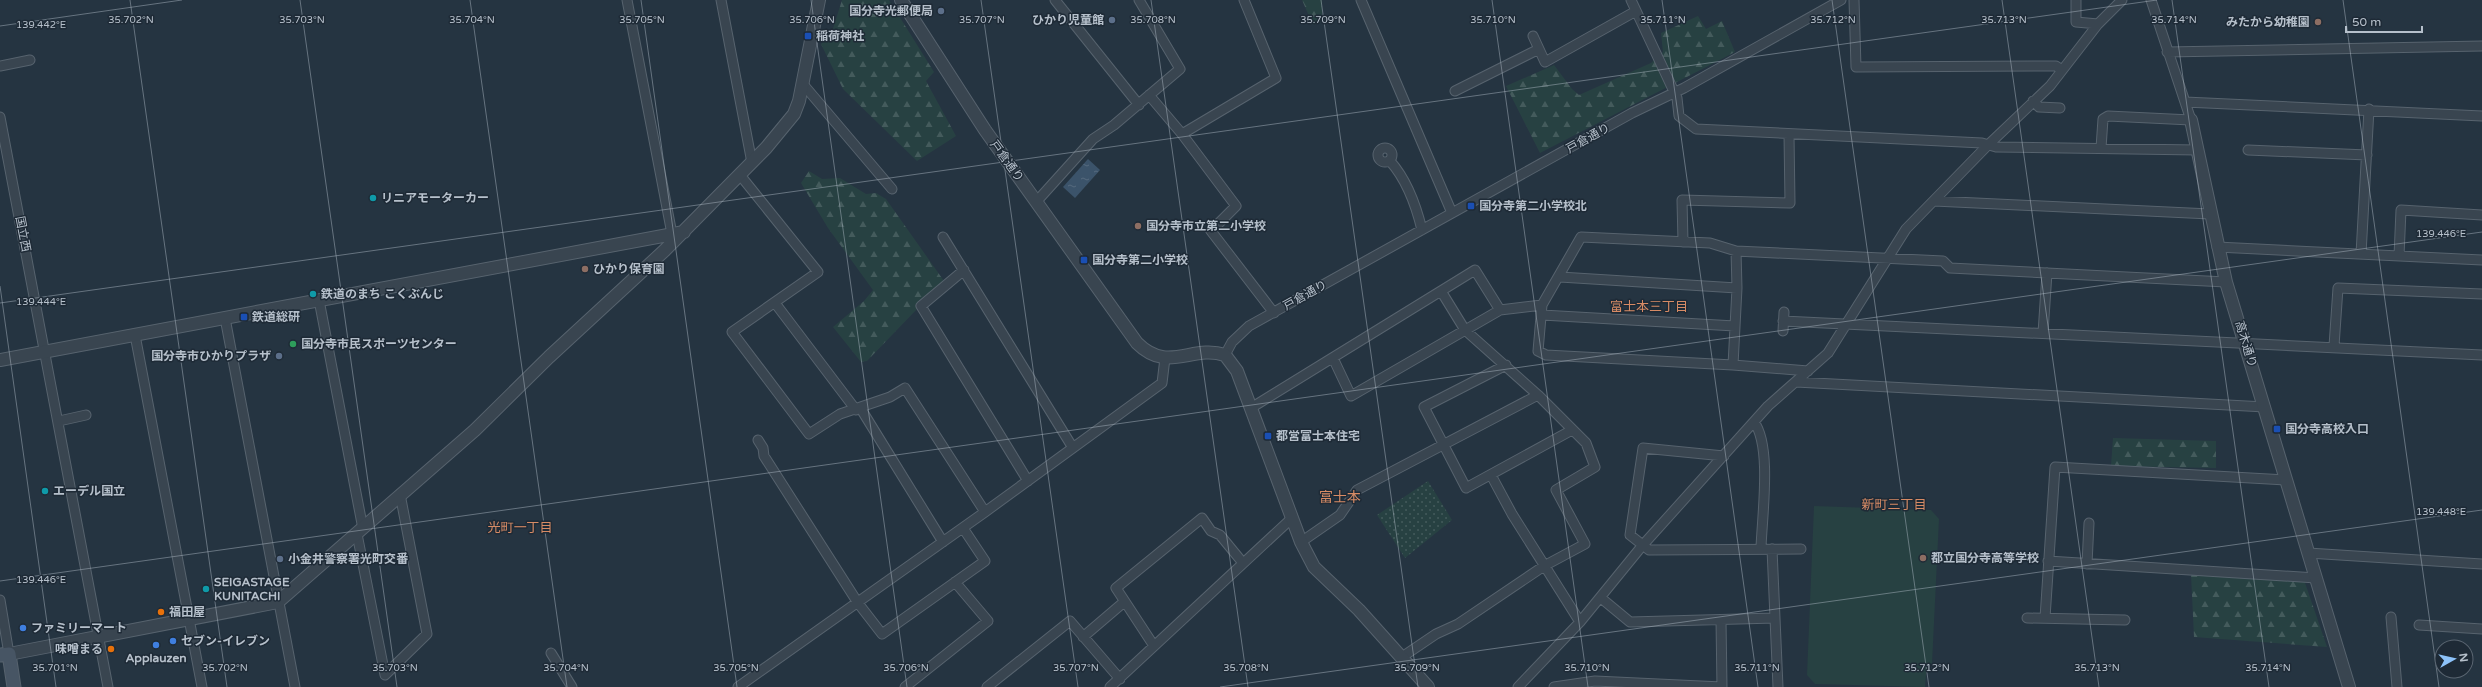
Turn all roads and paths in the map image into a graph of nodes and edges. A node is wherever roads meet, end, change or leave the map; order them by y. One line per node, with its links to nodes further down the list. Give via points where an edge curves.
1 (627, 0): 53 (street)
2 (721, 0): 44 (street)
3 (819, 0): 24 (street)
4 (901, 0): 47 (street, 戸倉通り, via 985,130)
5 (1055, 0): 30 (street)
6 (1139, 0): 27 (street, via 1180,69)
7 (1244, 0): 36 (street, via 1276,78)
8 (1361, 0): 49 (street)
9 (1631, 0): 15 (street)
10 (1841, 0): 26 (street, 戸倉通り)
11 (1854, 0): 23 (street, via 1856,67 2056,66)
12 (2076, 0): 16 (street, via 2076,22)
13 (2122, 0): 16 (street)
14 (2151, 0): 20 (street, 高木通り)
15 (1636, 11): 19 (street, via 1545,62); 26 (street)
16 (2098, 24): 23 (street)
17 (1532, 36): 19 (street)
18 (2482, 46): 20 (street)
19 (1539, 49): 25 (street)
20 (2167, 52): 29 (street, 高木通り)
21 (30, 60): 22 (street)
22 (0, 66)
23 (2062, 70): 28 (street)
24 (802, 83): 44 (street, via 794,114); 46 (street)
25 (1455, 91)
26 (1675, 92): 37 (street, via 1679,116 1696,129); 49 (street, 戸倉通り, via 1632,113)
27 (1149, 95): 30 (street); 36 (street)
28 (2033, 101): 31 (street, via 2039,107); 38 (street)
29 (2185, 102): 32 (street); 35 (street, 高木通り)
30 (1139, 105): 47 (street, via 1114,126 1093,139)
31 (2060, 108)
32 (2369, 109): 33 (street); 42 (street)
33 (2482, 116)
34 (0, 117): 84 (street, 国立西)
35 (2191, 120): 39 (street, via 2108,116 2103,119); 40 (street, 高木通り)
36 (1182, 134): 73 (street, via 1236,206 1211,230)
37 (1789, 135): 38 (street, via 1982,143); 55 (street, via 1790,203 1682,200)
38 (1987, 146): 39 (street); 48 (street)
39 (2101, 148): 40 (street)
40 (2197, 150): 50 (street, 高木通り)
41 (2248, 150): 42 (street)
42 (2367, 155): 58 (street)
43 (1390, 161): 52 (street, via 1405,181)
44 (752, 163): 45 (street)
45 (740, 175): 53 (street); 70 (street, via 818,272)
46 (892, 189)
47 (1036, 201): 87 (street, 戸倉通り, via 1138,343 1150,353)
48 (1934, 201): 50 (street); 60 (street, via 1906,229)
49 (1452, 213): 52 (street, 戸倉通り)
50 (2210, 214): 56 (street, 高木通り)
51 (2482, 215): 59 (street, via 2401,210)
52 (1422, 230): 73 (street, 戸倉通り)
53 (678, 233): 69 (street); 109 (street, via 606,307 549,356 475,430)
54 (943, 237): 62 (street)
55 (1683, 242): 57 (street, via 1710,243); 64 (street, via 1581,237)
56 (2217, 247): 58 (street); 65 (street, 高木通り)
57 (1736, 251): 60 (street); 66 (street)
58 (2361, 254): 59 (street)
59 (2399, 256): 61 (street)
60 (1887, 259): 63 (street, via 1943,261 1950,268); 76 (street)
61 (2482, 260)
62 (964, 270): 104 (street); 108 (street, via 921,306)
63 (2047, 273): 65 (street); 80 (street)
64 (1560, 277): 66 (street); 71 (street)
65 (2226, 282): 82 (street, 高木通り)
66 (1737, 288): 77 (street)
67 (1441, 291): 72 (street, via 1475,270); 78 (street); 88 (street)
68 (2482, 294): 83 (street, via 2338,288)
69 (319, 300): 75 (street); 114 (street)
70 (775, 303): 97 (street); 97 (street, via 732,332 809,434 840,414)
71 (1542, 305): 72 (street); 74 (street)
72 (1500, 310): 78 (street)
73 (1274, 313): 85 (street, 戸倉通り, via 1240,333)
74 (1542, 315): 77 (street); 91 (street, via 1538,351 1546,355)
75 (225, 318): 81 (street); 131 (street)
76 (1847, 323): 79 (street, via 1783,316); 80 (street); 92 (street, via 1828,353)
77 (1735, 326): 91 (street)
78 (1464, 330): 88 (street, via 1351,396); 90 (street)
79 (1783, 331)
80 (2043, 333): 82 (street)
81 (135, 335): 84 (street); 138 (street)
82 (2246, 343): 83 (street); 95 (street, 高木通り)
83 (2334, 346): 86 (street)
84 (46, 352): 89 (street); 99 (street, 国立西)
85 (1225, 355): 87 (street, 戸倉通り, via 1206,352); 96 (street, via 1237,371)
86 (2482, 355)
87 (1166, 358): 104 (street, via 1162,383)
88 (1333, 358): 96 (street)
89 (0, 360)
90 (1506, 365): 94 (street); 103 (street, via 1424,407)
91 (1733, 365): 92 (street)
92 (1808, 371): 93 (street)
93 (1796, 382): 95 (street); 100 (street)
94 (1538, 395): 101 (street); 103 (street)
95 (2265, 407): 107 (street, 高木通り)
96 (1251, 408): 111 (street)
97 (859, 409): 110 (street, via 905,388); 115 (street)
98 (86, 416): 99 (street)
99 (59, 421): 144 (street, 国立西)
100 (1754, 422): 105 (street); 118 (street, via 1760,430 1765,459)
101 (1572, 430): 106 (street); 126 (street, via 1586,443 1595,467 1556,490 1585,544)
102 (758, 440): 133 (street, via 764,448 764,456)
103 (1443, 444): 106 (street, via 1466,488); 116 (street, via 1356,490 1340,515)
104 (1073, 448): 108 (street)
105 (1724, 456): 117 (street); 117 (street, via 1643,448 1630,535)
106 (1491, 475): 126 (street)
107 (2286, 480): 121 (street, 高木通り); 122 (street, via 2055,467)
108 (1028, 481): 110 (street)
109 (400, 494): 114 (street); 114 (street, via 427,634 385,675)
110 (985, 512): 113 (street)
111 (1292, 518): 116 (street); 123 (street)
112 (2089, 523): 124 (street)
113 (963, 528): 115 (street); 128 (street, via 985,561)
114 (360, 531): 131 (street)
115 (943, 542): 133 (street)
116 (1301, 542): 149 (street, via 1314,567 1359,610)
117 (1642, 546): 118 (street, via 1649,550); 129 (street)
118 (1761, 548): 119 (street)
119 (1772, 549): 120 (street); 135 (street)
120 (1801, 549)
121 (2308, 553): 125 (street); 127 (street, 高木通り)
122 (2048, 562): 124 (street); 137 (street)
123 (1243, 563): 132 (street, via 1220,535 1211,531 1202,518 1116,588); 146 (street)
124 (2087, 564): 127 (street)
125 (2482, 564)
126 (1544, 566): 141 (street); 149 (street, via 1458,624 1436,634)
127 (2316, 578): 166 (street, 高木通り)
128 (955, 582): 133 (street, via 882,634); 157 (street, via 988,621)
129 (1601, 598): 139 (street, via 1630,622); 141 (street)
130 (0, 600): 147 (street)
131 (278, 602): 138 (street); 154 (street)
132 (1124, 602): 145 (street); 146 (street)
133 (858, 603): 156 (street)
134 (2391, 617): 167 (street)
135 (1775, 618): 139 (street); 165 (street)
136 (2027, 618): 137 (street)
137 (2045, 618): 140 (street)
138 (189, 620): 144 (street); 153 (street)
139 (1721, 620): 164 (street)
140 (2125, 620)
141 (1580, 622): 161 (street)
142 (2419, 625): 143 (street)
143 (2482, 629)
144 (98, 636): 147 (street); 152 (street, 国立西)
145 (1083, 637): 150 (street); 158 (street, via 1070,621)
146 (1154, 646): 150 (street)
147 (5, 654): 151 (main road)
148 (551, 654): 155 (street)
149 (1402, 657): 160 (street)
150 (1120, 679): 159 (street)
151 (14, 687)
152 (108, 687)
153 (202, 687)
154 (295, 687)
155 (572, 687)
156 (738, 687)
157 (905, 687)
158 (987, 687)
159 (1110, 687)
160 (1428, 687)
161 (1518, 687)
162 (1554, 687): 163 (street, via 1595,681)
163 (1709, 687): 164 (street)
164 (1722, 687)
165 (1778, 687)
166 (2349, 687)
167 (2397, 687)

